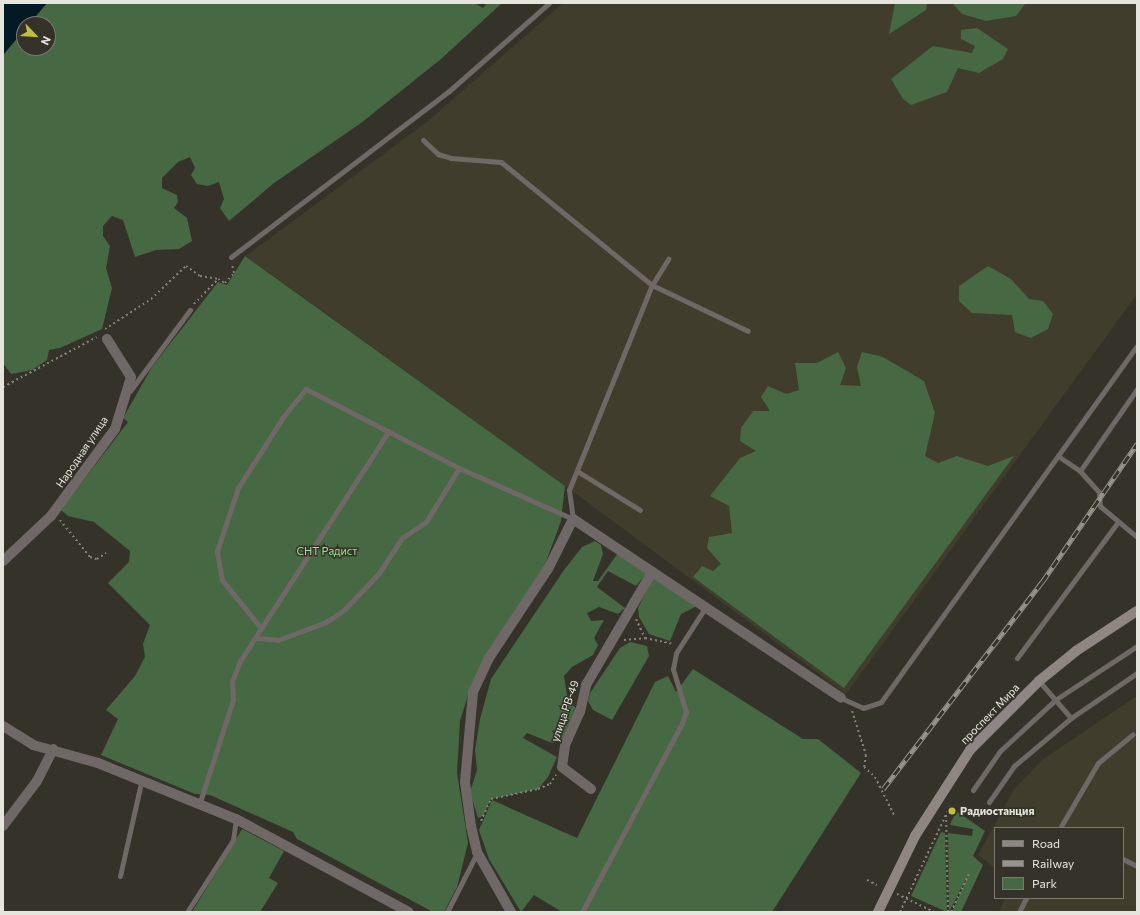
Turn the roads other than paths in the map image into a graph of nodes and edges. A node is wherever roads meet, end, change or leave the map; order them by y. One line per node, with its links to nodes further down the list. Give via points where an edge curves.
1 (549, 3): 3 (lane, via 449,91)
2 (423, 140): 5 (lane, via 438,154 451,158 502,162)
3 (231, 257)
4 (668, 259): 5 (lane)
5 (652, 285): 7 (lane); 15 (lane)
6 (190, 310): 11 (lane)
7 (748, 331)
8 (107, 340): 11 (street, Народная улица, via 131,377)
9 (1137, 346): 13 (lane)
10 (1137, 389): 16 (lane)
11 (128, 394): 21 (street, Народная улица, via 115,429 51,516)
12 (389, 431): 14 (lane); 25 (lane); 25 (lane, via 306,388 254,460 238,488 217,552 222,580)
13 (1058, 456): 16 (lane); 31 (lane, via 881,702 863,708)
14 (459, 468): 18 (lane); 26 (lane, via 426,522 402,538 379,573 344,610 326,622 278,640)
15 (578, 471): 17 (lane); 18 (lane, via 569,490)
16 (1080, 471): 19 (lane, via 1099,492 1100,506)
17 (640, 510)
18 (573, 519): 22 (street); 45 (street, via 548,569 489,658 473,692 465,782)
19 (1118, 522): 20 (lane); 28 (lane)
20 (1137, 537)
21 (3, 561)
22 (652, 572): 23 (street); 38 (street, улица РВ-49, via 629,606 609,649 586,684 580,712 565,745 562,767)
23 (705, 608): 31 (street); 54 (lane, via 680,647 673,669 686,712 682,723)
24 (1137, 611): 30 (street, проспект Мира, via 1076,651)
25 (261, 628): 26 (lane)
26 (257, 638): 41 (lane, via 243,655 232,681 233,700)
27 (1137, 646): 32 (lane)
28 (1017, 658)
29 (1137, 673): 33 (lane)
30 (1039, 681): 32 (lane); 55 (street, проспект Мира, via 970,750 915,836)
31 (844, 700)
32 (1055, 700): 33 (lane); 39 (lane, via 1000,751)
33 (1071, 718): 40 (lane, via 1014,766)
34 (3, 726): 36 (street, via 33,745)
35 (1132, 734): 44 (lane, via 1098,763)
36 (53, 749): 37 (street, via 98,763); 43 (street, via 37,781)
37 (141, 783): 41 (street); 48 (lane)
38 (591, 788)
39 (973, 790)
40 (989, 802)
41 (198, 806): 42 (street)
42 (236, 819): 50 (lane, via 233,840); 51 (street)
43 (3, 826)
44 (1061, 827)
45 (477, 852): 52 (lane); 53 (street)
46 (1124, 860): 47 (lane)
47 (1137, 866)
48 (120, 876)
49 (1026, 899): 56 (lane)
50 (187, 912)
51 (409, 912)
52 (447, 912)
53 (511, 912)
54 (582, 912)
55 (878, 912)
56 (1019, 912)

